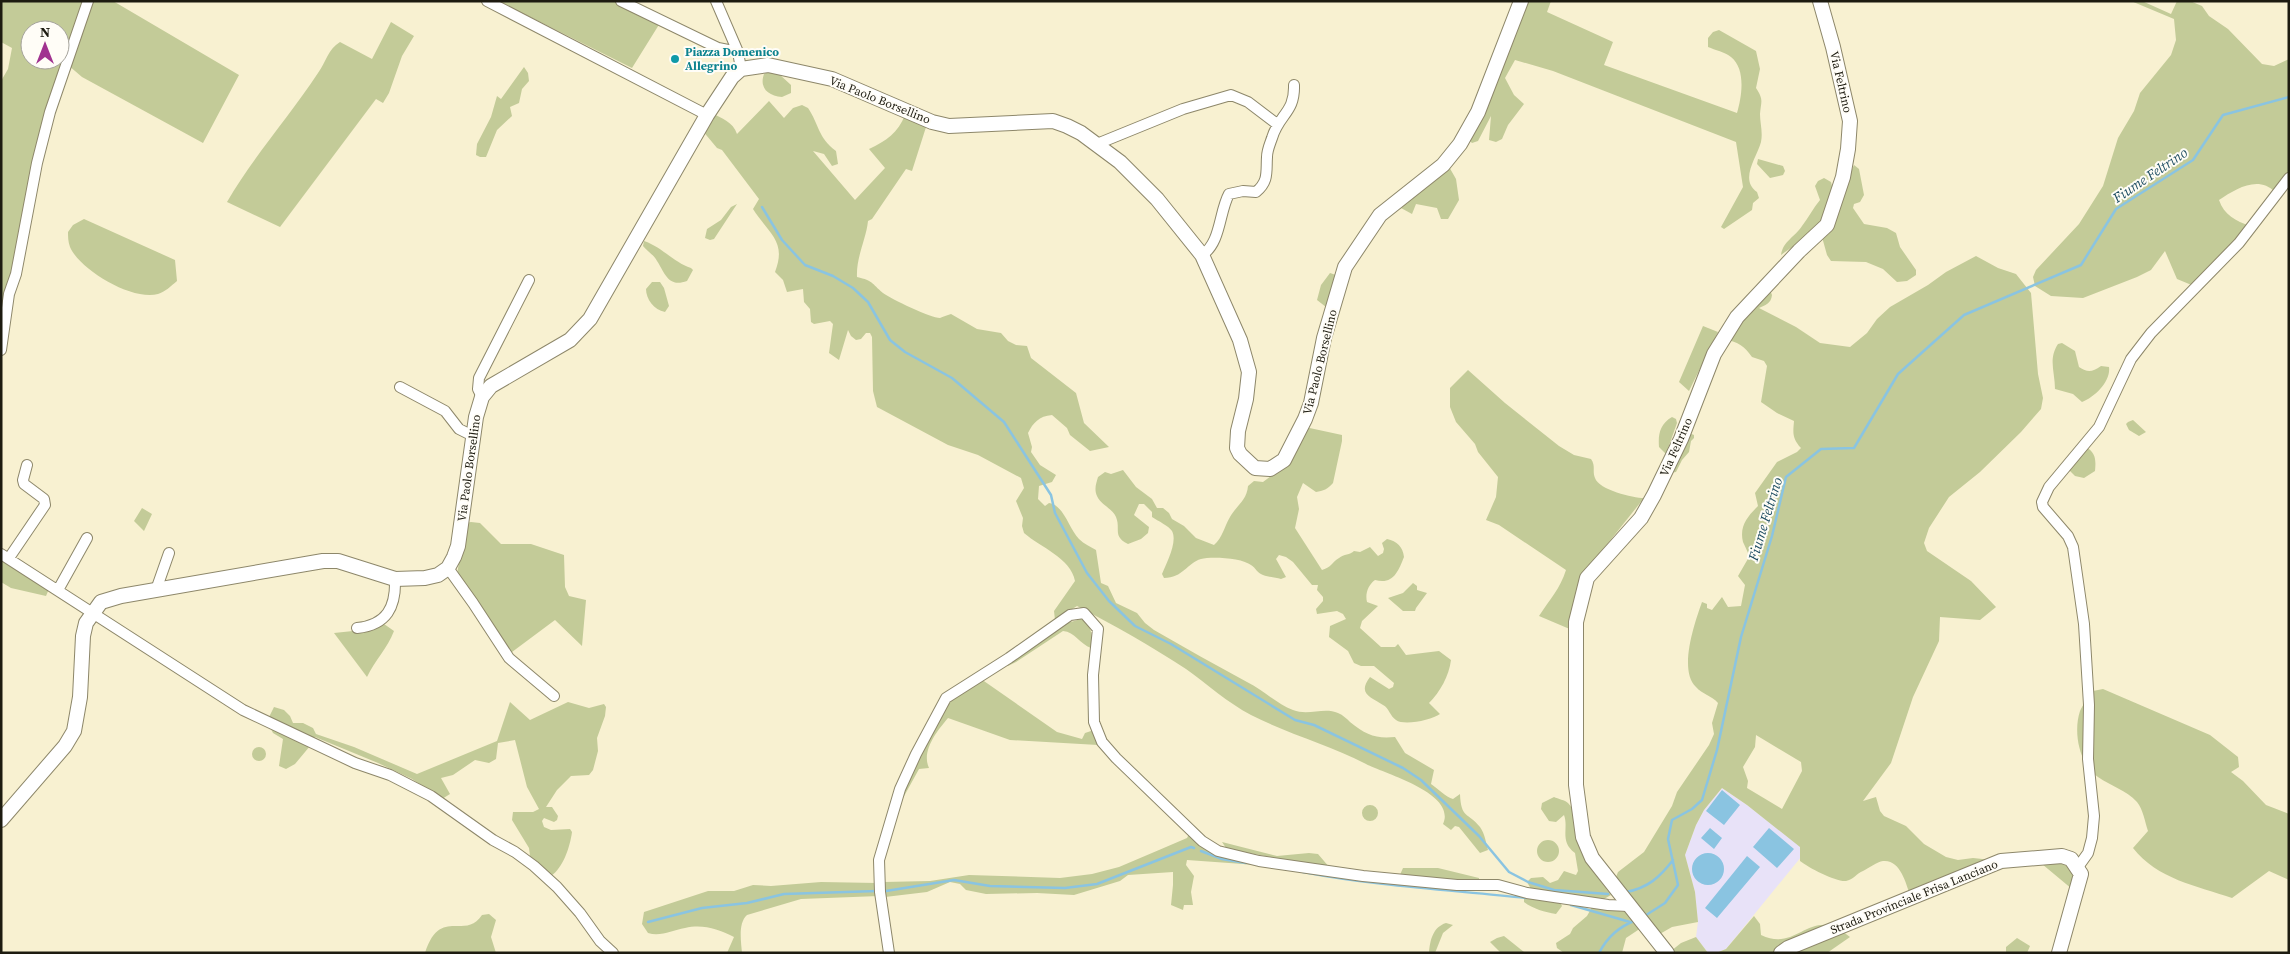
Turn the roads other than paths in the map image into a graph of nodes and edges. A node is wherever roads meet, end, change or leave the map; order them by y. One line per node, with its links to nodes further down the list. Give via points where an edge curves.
1 (88, 1): 16 (street, via 50,112 35,170 16,274 9,294)
2 (487, 1): 10 (street)
3 (621, 1): 7 (street, via 718,48)
4 (716, 1): 7 (street)
5 (1521, 1): 14 (street, Via Paolo Borsellino, via 1478,112 1460,144 1443,165 1380,215 1345,267 1324,338 1306,419 1284,460 1270,469 1255,468 1237,448 1249,372 1240,340)
6 (1820, 1): 33 (street, Via Feltrino, via 1850,121 1843,177 1827,225 1799,250 1737,317 1714,354 1681,439 1641,518 1587,578 1576,622 1576,786 1583,836 1592,858)
7 (738, 52): 8 (street)
8 (740, 69): 10 (street, Via Paolo Borsellino); 12 (street, Via Paolo Borsellino, via 768,65 832,79 932,122 950,126 1052,121)
9 (1294, 84): 11 (street, via 1294,100)
10 (707, 115): 18 (street, Via Paolo Borsellino, via 590,319 570,340 511,373 491,386)
11 (1278, 124): 12 (street, via 1248,102 1231,95 1182,109); 14 (street, via 1267,154 1268,175 1264,185 1256,192 1230,194 1213,246)
12 (1097, 144): 14 (street, Via Paolo Borsellino, via 1157,199)
13 (2289, 178): 32 (street, via 2239,243 2151,333 2131,359 2099,428 2048,487 2042,502 2042,507 2068,536 2073,547 2084,624 2089,705 2088,759 2094,816 2088,853)
14 (1202, 255)
15 (529, 280): 18 (street, via 479,378 478,389)
16 (1, 350)
17 (400, 387): 19 (street, via 444,411 459,429)
18 (482, 397): 19 (street, Via Paolo Borsellino)
19 (474, 436): 24 (street, Via Paolo Borsellino, via 458,546)
20 (27, 465): 23 (street, via 24,484 44,499 45,505)
21 (87, 538): 26 (street)
22 (169, 553): 27 (street)
23 (5, 556): 26 (street)
24 (448, 568): 25 (street, via 438,575); 30 (street, via 509,658)
25 (395, 578): 27 (street, via 338,561 323,561); 29 (street, via 393,605 382,620 371,627)
26 (58, 590): 28 (street)
27 (156, 590): 28 (street, via 101,602)
28 (93, 612): 31 (street, via 83,636 80,697 74,731 65,746); 34 (street, via 243,710 431,796 534,866 557,887)
29 (357, 628)
30 (554, 696)
31 (1, 820)
32 (2078, 867): 37 (street, Strada Provinciale Frisa Lanciano, via 2071,859 2062,856 2001,861); 38 (street, via 2080,882)
33 (1628, 906): 35 (street, via 1608,906 1498,885 1457,885 1363,876 1259,861 1218,851 1202,841 1102,742 1094,722 1093,676 1098,629 1084,613 1070,615 946,698 900,789 879,860); 36 (street)
34 (612, 953)
35 (889, 953)
36 (1667, 953)
37 (1781, 953)
38 (2059, 953)

